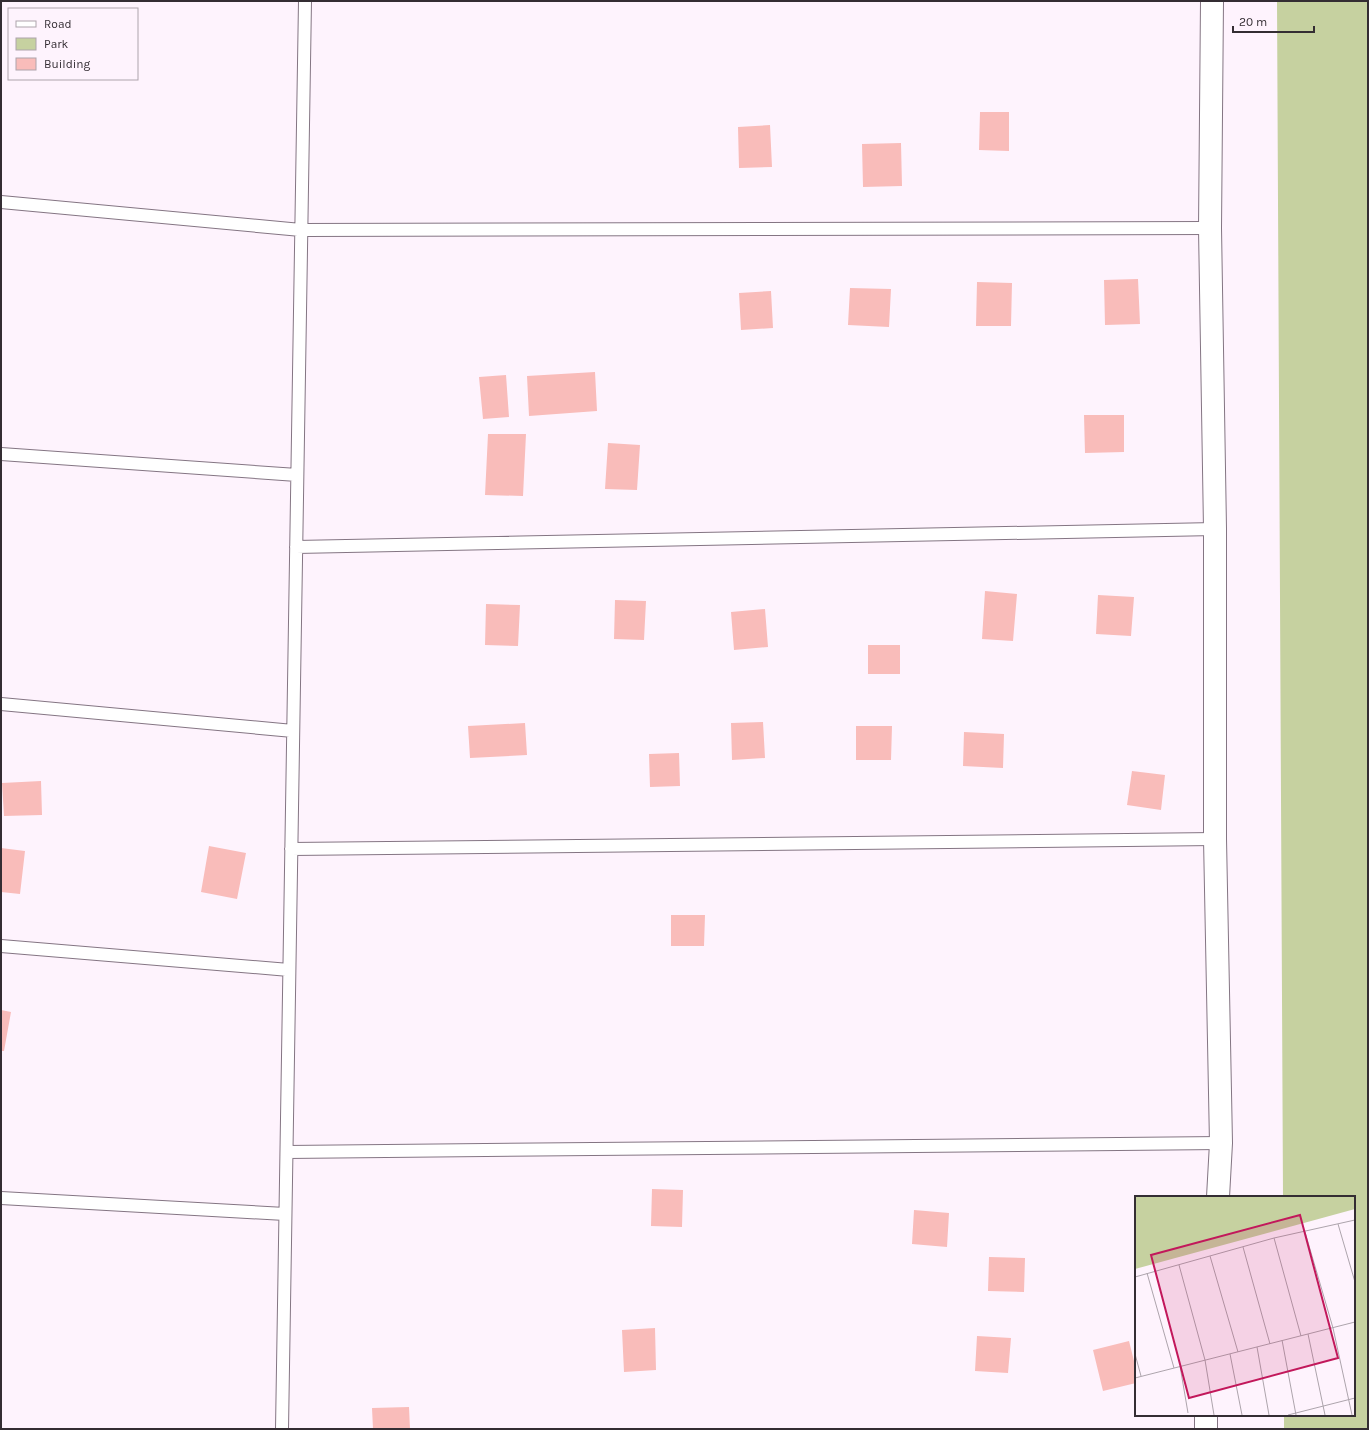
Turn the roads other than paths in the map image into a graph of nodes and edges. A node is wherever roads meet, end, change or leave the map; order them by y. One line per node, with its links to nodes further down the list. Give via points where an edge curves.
1 (305, 1): 5 (lane)
2 (1212, 1): 4 (street)
3 (1, 202): 5 (lane)
4 (1210, 228): 5 (lane); 8 (street)
5 (301, 230): 7 (lane)
6 (1, 454): 7 (lane)
7 (297, 475): 9 (lane)
8 (1215, 529): 9 (lane); 12 (street)
9 (296, 547): 11 (lane)
10 (1, 704): 11 (lane)
11 (293, 732): 13 (lane)
12 (1215, 839): 13 (lane); 16 (street)
13 (291, 850): 15 (lane)
14 (1, 946): 15 (lane)
15 (289, 970): 17 (lane)
16 (1221, 1143): 17 (lane); 18 (street)
17 (287, 1152): 20 (lane)
18 (1218, 1196)
19 (1, 1198): 20 (lane)
20 (285, 1214): 22 (lane)
21 (1206, 1416): 23 (street)
22 (282, 1429)
23 (1206, 1429)

